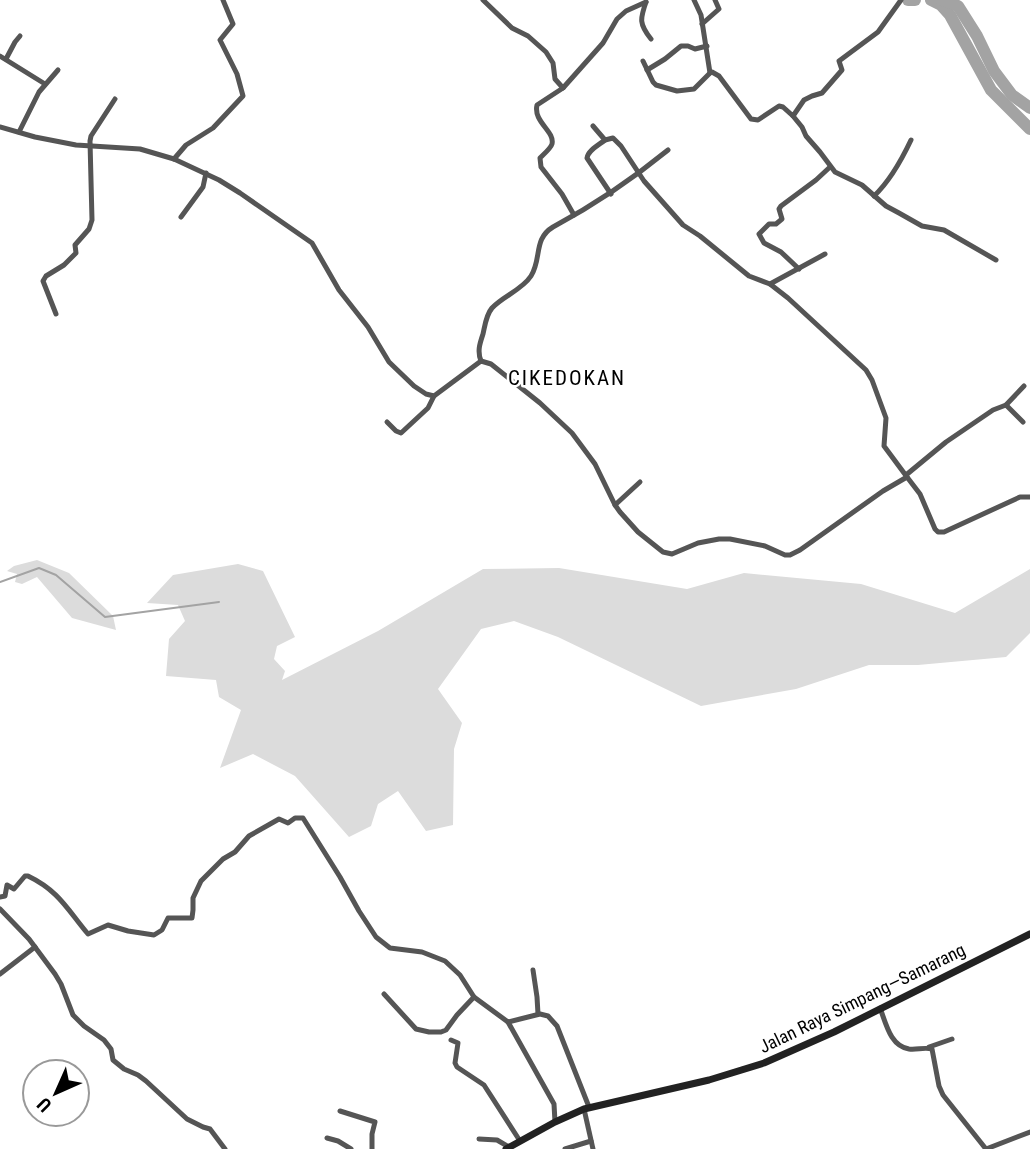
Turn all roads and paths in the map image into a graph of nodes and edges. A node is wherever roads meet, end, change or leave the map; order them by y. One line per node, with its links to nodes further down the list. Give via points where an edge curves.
1 (223, 0): 27 (street, via 233,24 220,40 243,96)
2 (483, 0): 17 (street, via 546,52)
3 (694, 0): 7 (street)
4 (715, 0): 7 (street, via 719,9)
5 (647, 1): 9 (street, via 641,24); 17 (street, via 617,19 603,43)
6 (900, 2): 19 (street, via 878,32 840,59 842,70 830,86 804,100)
7 (702, 24): 10 (street)
8 (20, 36): 11 (street)
9 (651, 39)
10 (707, 46): 14 (street, via 681,46); 15 (street)
11 (3, 57): 16 (street)
12 (642, 61): 14 (street)
13 (58, 70): 16 (street)
14 (647, 70): 15 (street, via 656,85 677,91 694,89)
15 (710, 73): 19 (street, via 719,76 751,119 758,120 779,106)
16 (45, 84): 22 (street)
17 (563, 88): 33 (street, via 535,109 553,142 540,158 541,167)
18 (115, 99): 25 (street)
19 (793, 116): 28 (street)
20 (593, 126): 23 (street)
21 (0, 127): 22 (street)
22 (19, 132): 25 (street)
23 (605, 140): 30 (street, via 613,138); 31 (street, via 587,158)
24 (911, 140): 32 (street)
25 (89, 146): 27 (street, via 131,147); 39 (street, via 90,225 74,246 76,253 43,281)
26 (668, 150): 30 (street)
27 (174, 159): 29 (street)
28 (830, 167): 32 (street); 37 (street, via 780,206 782,219 759,234)
29 (206, 173): 34 (street, via 202,190); 42 (street, via 312,243 389,362 414,386)
30 (640, 174): 31 (street); 38 (street, via 683,225 749,276)
31 (611, 194): 33 (street)
32 (874, 196): 36 (street, via 899,214 922,226 944,230)
33 (574, 215): 40 (street, via 544,233 529,279 492,308 479,348)
34 (181, 217)
35 (825, 254): 37 (street)
36 (996, 260)
37 (799, 269): 38 (street)
38 (770, 284): 46 (street, via 866,370 886,418 884,446)
39 (57, 314)
40 (481, 360): 42 (street); 49 (street, via 541,403 572,433 595,464)
41 (1024, 386): 43 (street)
42 (434, 396): 44 (street, via 428,408 401,433)
43 (1006, 405): 45 (street); 46 (street, via 946,442)
44 (387, 422)
45 (1023, 422)
46 (906, 476): 48 (street, via 940,532 1020,497); 49 (street, via 790,555 730,539 665,553 638,532)
47 (640, 482): 49 (street)
48 (1030, 497)
49 (615, 505)
50 (2, 897): 57 (street, via 7,885 13,889 26,876 51,889 88,934 108,925 154,935 169,918 192,918 199,884 249,836 279,819 288,823 303,818 376,937 390,948 446,961)
51 (0, 909): 53 (street)
52 (1030, 934): 58 (main road, Jalan Raya Simpang—Samarang)
53 (35, 947): 55 (street); 73 (street, via 59,979 73,1015 104,1040 116,1063 141,1077 187,1119 210,1129)
54 (533, 970): 59 (street)
55 (0, 974)
56 (384, 994): 57 (street, via 413,1027 429,1032 446,1030)
57 (474, 997): 60 (street)
58 (877, 1010): 63 (street, via 897,1044 909,1049); 64 (main road, Jalan Raya Simpang—Samarang, via 745,1070)
59 (538, 1014): 60 (street); 64 (street, via 558,1026)
60 (508, 1022): 66 (street, via 554,1104)
61 (952, 1039): 63 (street)
62 (451, 1040): 70 (street, via 458,1043 454,1063 484,1085)
63 (929, 1047): 67 (street, via 943,1094 985,1149)
64 (586, 1108): 66 (main road, Jalan Raya Simpang—Samarang); 71 (street)
65 (340, 1111): 75 (street, via 375,1122)
66 (555, 1122): 70 (main road, Jalan Raya Simpang—Samarang)
67 (1030, 1132)
68 (327, 1138): 74 (street)
69 (479, 1139): 72 (street, via 497,1140)
70 (520, 1141): 72 (main road, Jalan Raya Simpang—Samarang)
71 (591, 1141): 76 (street); 77 (street)
72 (508, 1148)
73 (225, 1149)
74 (351, 1149)
75 (372, 1149)
76 (565, 1149)
77 (593, 1149)

